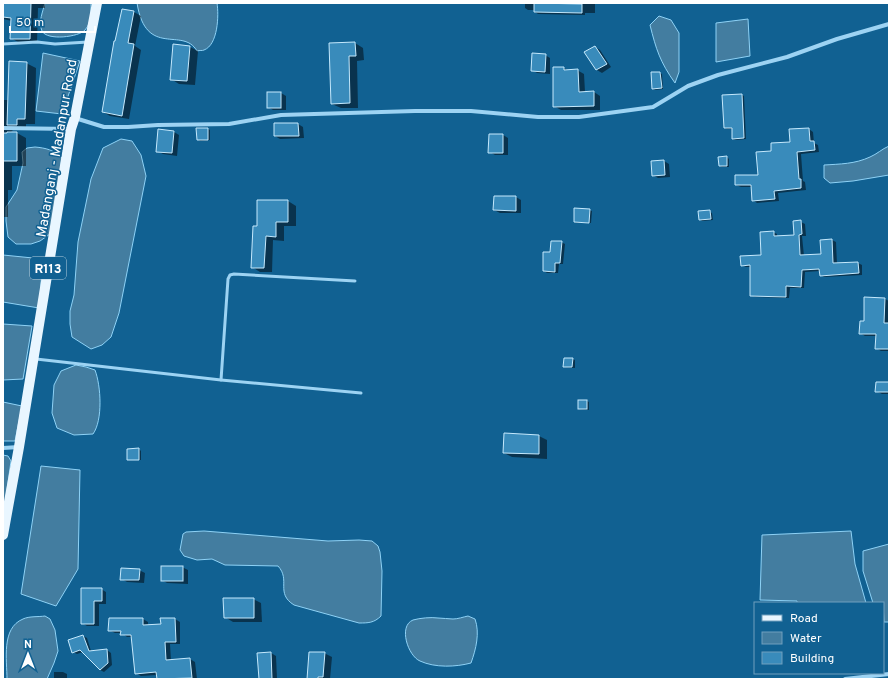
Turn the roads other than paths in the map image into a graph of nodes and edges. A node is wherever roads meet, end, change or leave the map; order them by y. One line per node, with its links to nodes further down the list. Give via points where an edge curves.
1 (97, 3): 3 (main road, Madanganj - Madanpur Road / R113)
2 (889, 24): 5 (street, via 788,57 718,75 688,86 653,107 579,117 538,117 471,111 415,111 281,115 229,124 104,127)
3 (90, 42): 4 (lane); 5 (main road, Madanganj - Madanpur Road / R113)
4 (3, 44)
5 (75, 117): 7 (main road, Madanganj - Madanpur Road / R113)
6 (3, 128): 7 (street)
7 (71, 130): 9 (main road, Madanganj - Madanpur Road / R113)
8 (355, 281): 10 (lane, via 230,275)
9 (34, 358): 10 (lane); 12 (main road, Madanganj - Madanpur Road / R113)
10 (221, 380): 11 (lane)
11 (361, 393)
12 (19, 447): 13 (street); 14 (main road, Madanganj - Madanpur Road / R113)
13 (3, 448)
14 (3, 535)
15 (889, 674): 16 (street)
16 (845, 679)

